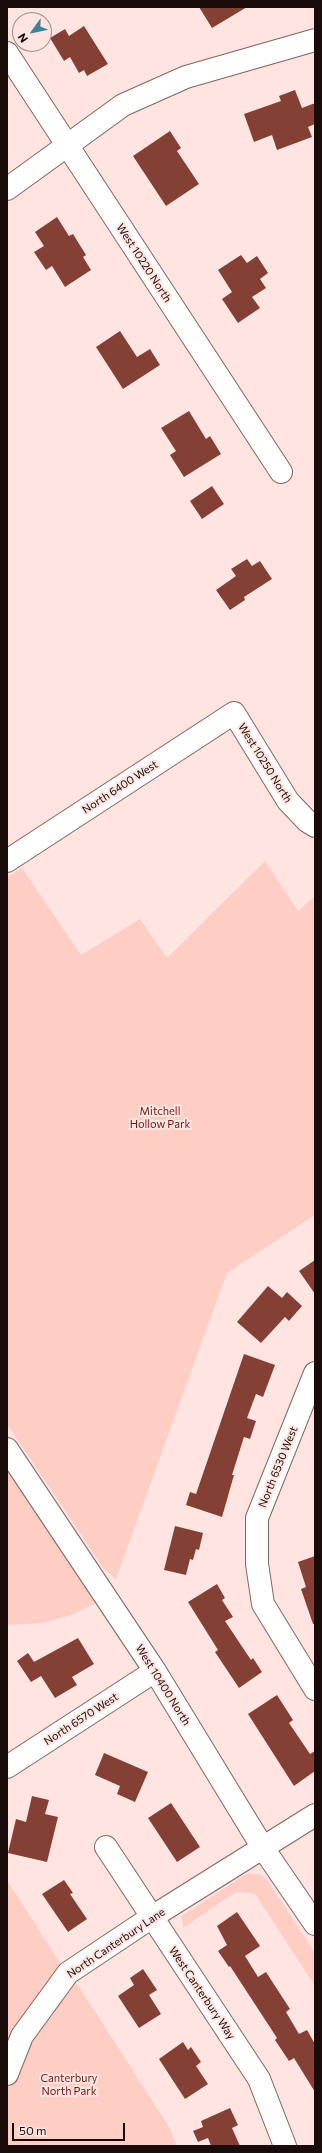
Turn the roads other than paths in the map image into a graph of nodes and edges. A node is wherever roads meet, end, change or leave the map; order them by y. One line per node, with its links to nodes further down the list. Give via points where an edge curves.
1 (315, 40): 3 (street, via 172,83 123,105)
2 (7, 53): 3 (street, West 10220 North)
3 (67, 147): 4 (street); 5 (street, West 10220 North)
4 (7, 189)
5 (281, 472)
6 (234, 713): 7 (street, West 10250 North, via 288,802); 8 (street, North 6400 West)
7 (315, 826)
8 (7, 861)
9 (315, 1373): 12 (street, North 6530 West, via 257,1518 257,1564 263,1604)
10 (7, 1449): 11 (street, West 10400 North)
11 (155, 1671): 13 (street, North 6570 West); 16 (street, West 10400 North)
12 (315, 1689)
13 (7, 1767)
14 (315, 1815): 16 (street, North Canterbury Lane)
15 (106, 1847): 17 (street, West Canterbury Way)
16 (263, 1848): 17 (street, North Canterbury Lane); 18 (street, West 10400 North)
17 (152, 1918): 19 (street, North Canterbury Lane, via 68,1973 22,2036); 20 (street, West Canterbury Way, via 259,2079)
18 (315, 1924)
19 (7, 2074)
20 (285, 2146)

